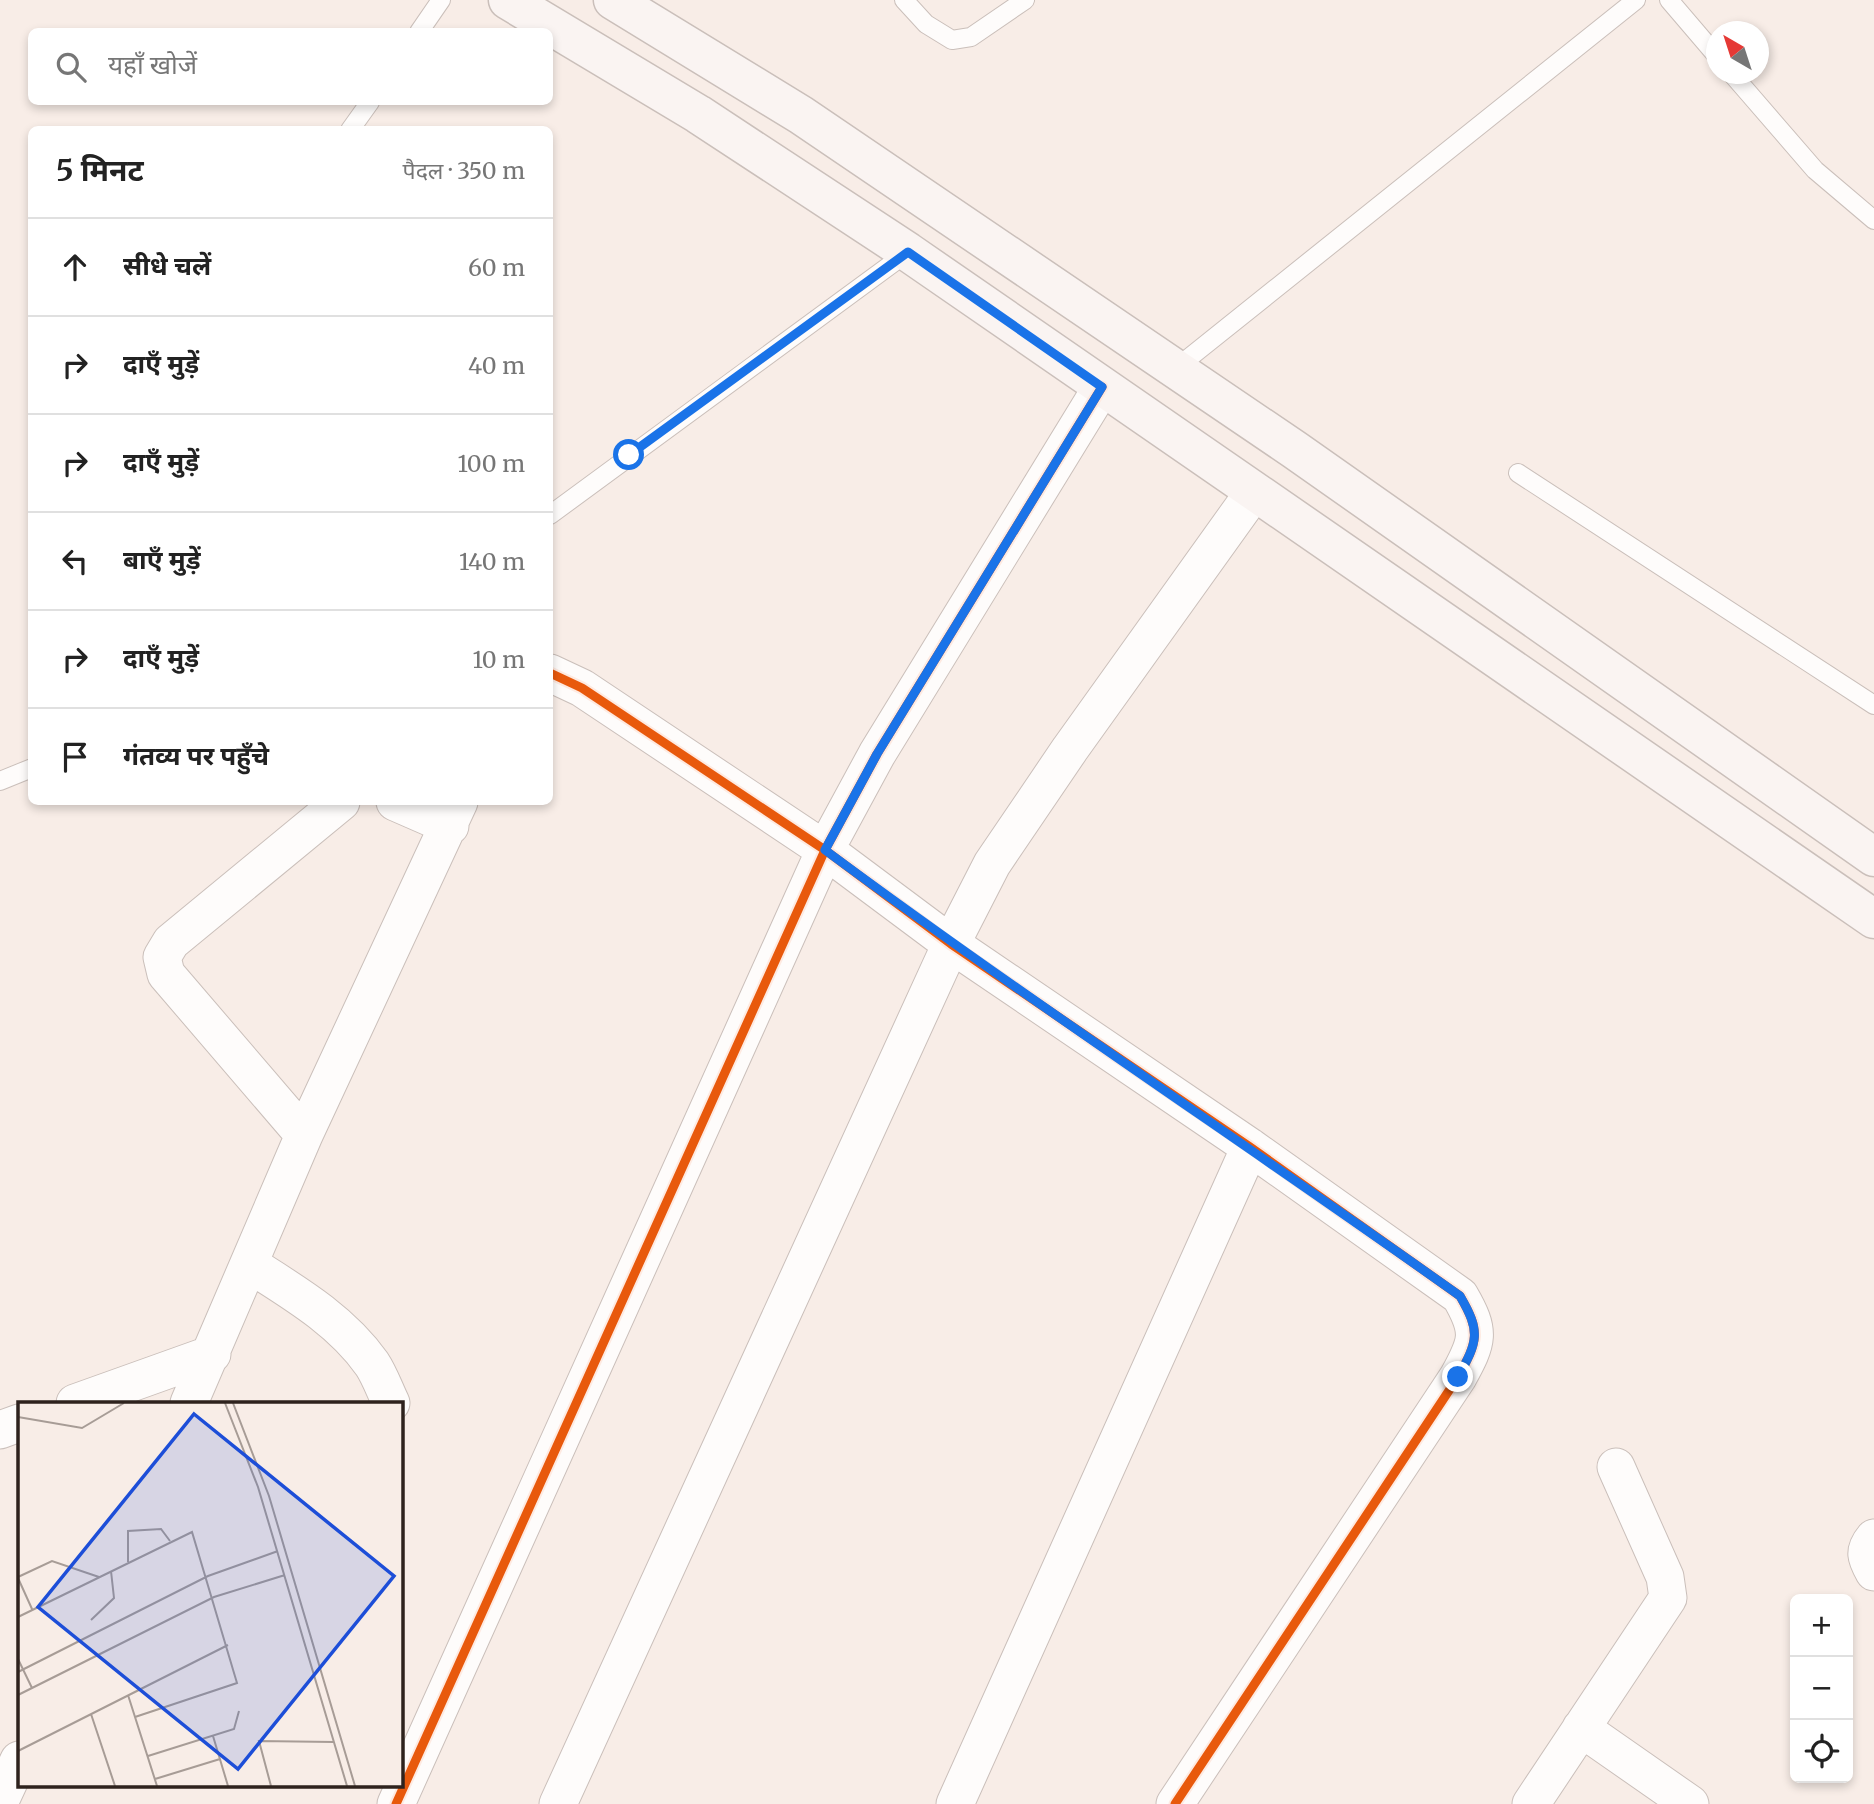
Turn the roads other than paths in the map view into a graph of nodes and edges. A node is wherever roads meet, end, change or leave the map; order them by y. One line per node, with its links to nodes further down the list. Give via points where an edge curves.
1 (441, 0): 8 (lane)
2 (508, 0): 14 (main road, via 698,114)
3 (904, 0): 4 (lane, via 926,24 952,40 971,37)
4 (1025, 0)
5 (1636, 0): 15 (lane)
6 (1669, 0): 9 (lane)
7 (621, 2): 15 (main road, via 801,115)
8 (422, 28)
9 (1706, 42)
10 (1741, 84): 13 (lane, via 1815,170)
11 (368, 105): 12 (lane)
12 (353, 126)
13 (1874, 220)
14 (908, 252): 16 (main road); 19 (lane)
15 (1175, 369): 28 (main road)
16 (1102, 387): 18 (main road); 27 (street, via 877,754)
17 (1518, 473): 21 (lane)
18 (1254, 492): 29 (main road); 30 (street, via 992,864)
19 (553, 513)
20 (553, 674): 27 (street, via 582,688)
21 (1874, 705)
22 (28, 770): 23 (lane)
23 (0, 782)
24 (337, 805): 31 (street, via 171,942 162,957 166,974)
25 (410, 805): 26 (street)
26 (455, 814): 31 (street)
27 (825, 850): 30 (street); 46 (street)
28 (1874, 858)
29 (1874, 919)
30 (951, 944): 32 (street); 47 (street)
31 (304, 1135): 33 (street)
32 (1250, 1147): 48 (street); 49 (street, via 1460,1296 1476,1322 1475,1347)
33 (249, 1264): 34 (street); 37 (street, via 344,1332 372,1365)
34 (212, 1354): 35 (street); 36 (street)
35 (78, 1402)
36 (188, 1402)
37 (390, 1402)
38 (18, 1423): 39 (street)
39 (0, 1430)
40 (1616, 1466): 43 (street, via 1665,1577 1668,1598)
41 (1874, 1538): 42 (street, via 1866,1558)
42 (1874, 1572)
43 (1581, 1728): 50 (street); 51 (street)
44 (18, 1762): 45 (street)
45 (0, 1801)
46 (396, 1804)
47 (558, 1804)
48 (955, 1804)
49 (1175, 1804)
50 (1531, 1804)
51 (1690, 1804)

